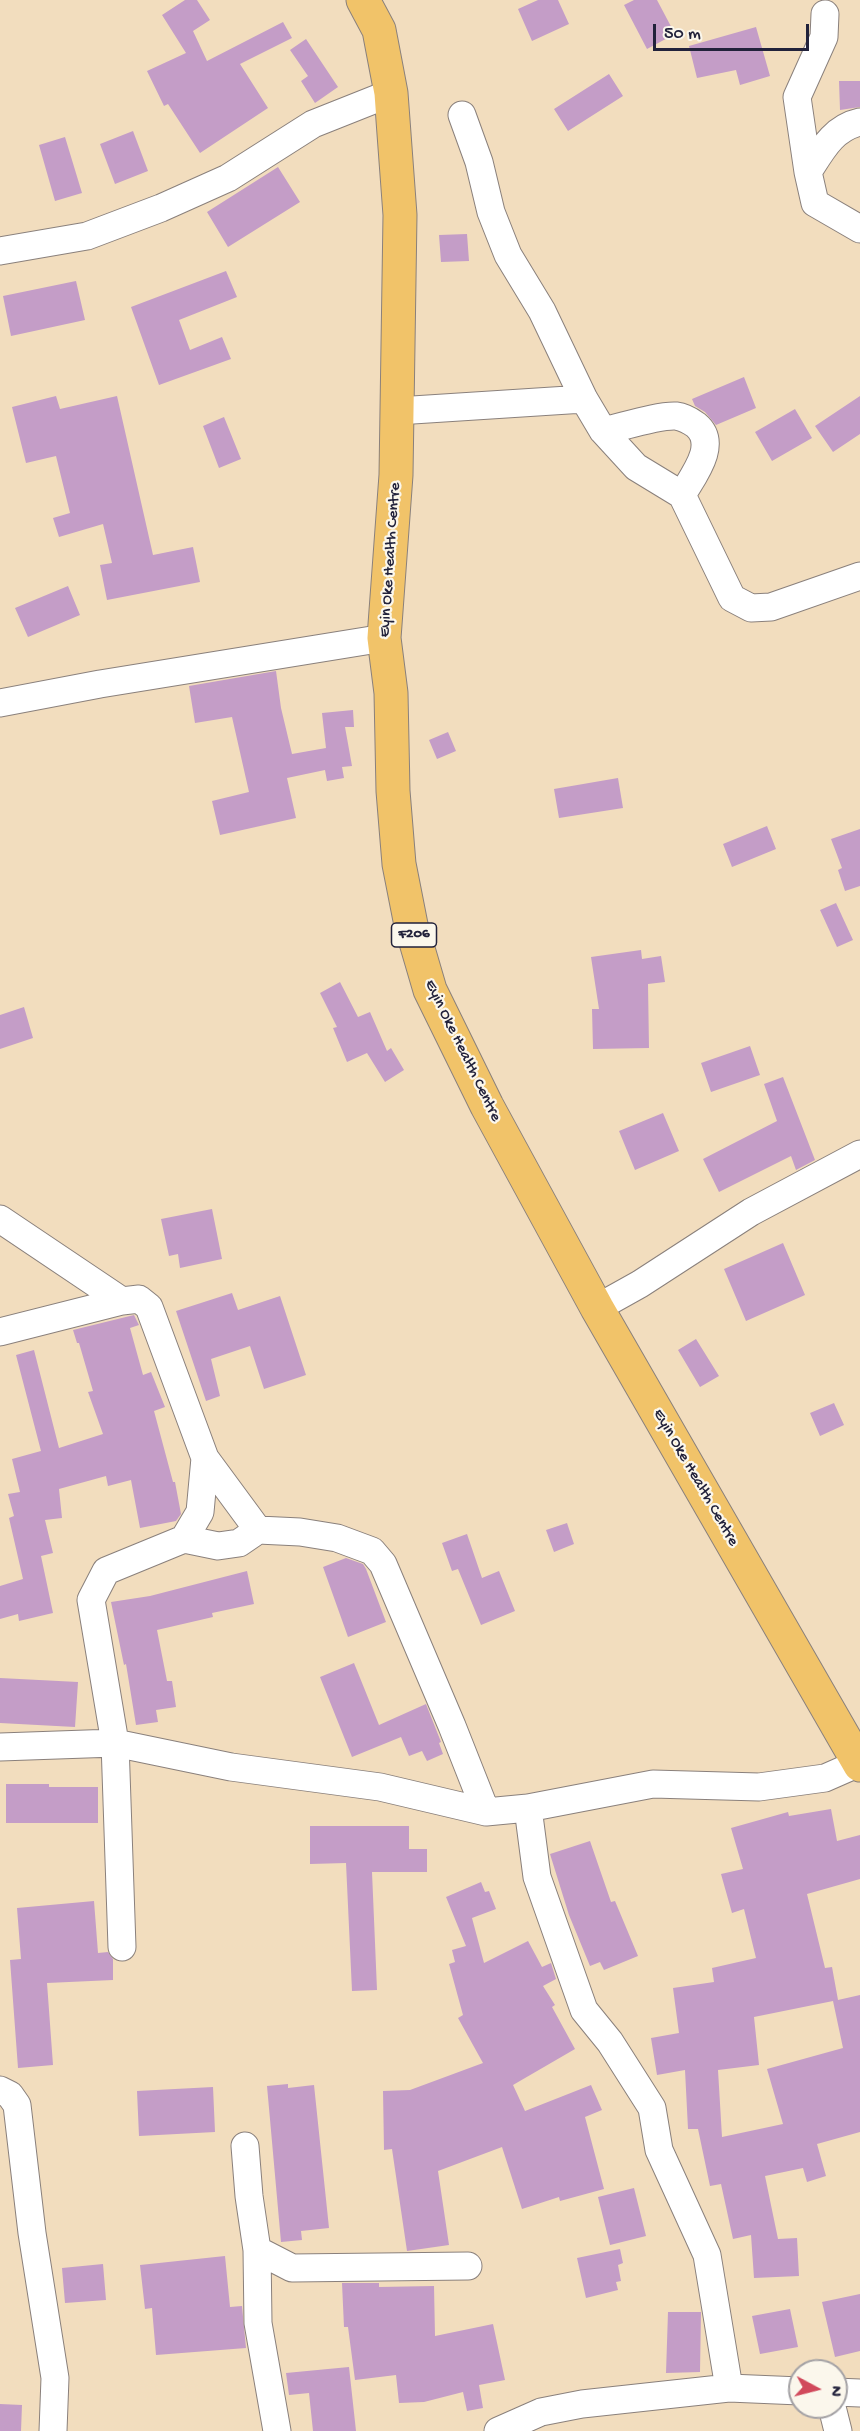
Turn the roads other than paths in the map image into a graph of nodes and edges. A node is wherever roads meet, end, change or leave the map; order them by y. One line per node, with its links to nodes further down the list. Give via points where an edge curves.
1 (363, 0): 3 (main road, Eyin Oke Health Centre / F206, via 378,30)
2 (825, 14): 6 (street, via 824,37 797,97)
3 (390, 93): 8 (street, via 313,124 228,178 161,207 87,236); 10 (main road, Eyin Oke Health Centre / F206, via 400,215)
4 (462, 115): 9 (street, via 508,255 542,311)
5 (860, 122): 6 (street, via 846,125 826,144)
6 (808, 172): 7 (street, via 815,203)
7 (860, 229)
8 (0, 251)
9 (584, 399): 10 (street); 11 (street)
10 (397, 411): 14 (main road, Eyin Oke Health Centre / F206)
11 (603, 431): 12 (street, via 636,467); 12 (street, via 674,416 687,418 701,429 706,447)
12 (682, 495): 13 (street, via 732,598 751,608 771,608)
13 (860, 576)
14 (384, 638): 15 (street); 19 (main road, Eyin Oke Health Centre / F206, via 391,693 399,864 430,990 487,1106)
15 (0, 703)
16 (860, 1154): 19 (street, via 751,1212)
17 (0, 1219): 18 (street)
18 (122, 1301): 20 (street); 21 (street, via 139,1299 149,1307)
19 (597, 1308): 26 (main road, Eyin Oke Health Centre / F206)
20 (0, 1332)
21 (205, 1458): 22 (street); 23 (street, via 200,1512)
22 (258, 1530): 23 (street, via 239,1543 218,1546); 28 (street, via 337,1538 372,1551 383,1564)
23 (184, 1539): 24 (street, via 106,1571 91,1600)
24 (115, 1743): 25 (street); 28 (street, via 231,1767 380,1787); 29 (street)
25 (0, 1747)
26 (859, 1764): 27 (street, via 825,1778 759,1787 653,1784)
27 (528, 1808): 28 (street); 34 (street, via 537,1877 584,2010 652,2108 659,2150 707,2255)
28 (486, 1812)
29 (122, 1947)
30 (0, 2090): 37 (street, via 17,2105 32,2233 56,2378)
31 (245, 2146): 32 (street)
32 (258, 2250): 33 (street, via 292,2268); 38 (street, via 258,2323)
33 (468, 2266)
34 (729, 2388): 35 (street); 36 (street, via 582,2404)
35 (788, 2390)
36 (547, 2422): 39 (street)
37 (53, 2431)
38 (278, 2431)
39 (498, 2431)

